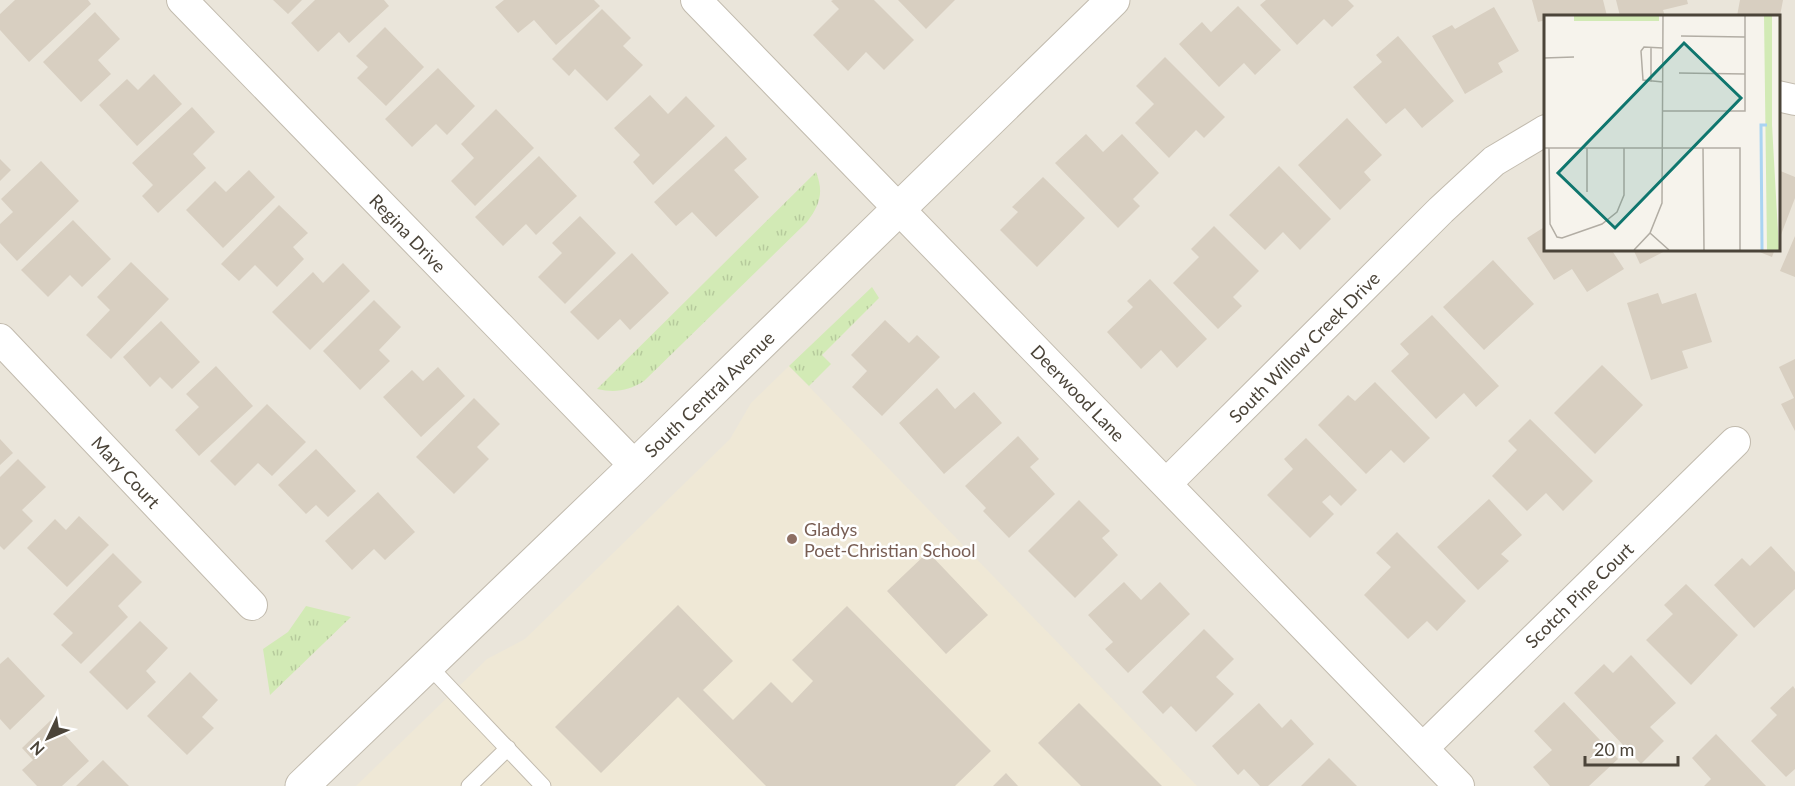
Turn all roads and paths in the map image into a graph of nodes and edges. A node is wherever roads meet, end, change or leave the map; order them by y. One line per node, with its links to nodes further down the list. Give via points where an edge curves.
1 (182, 0): 10 (street, Regina Drive)
2 (696, 0): 7 (street, Deerwood Lane)
3 (1113, 0): 7 (street, South Central Avenue)
4 (1780, 96): 5 (street)
5 (1795, 100)
6 (1544, 131): 11 (street, South Willow Creek Drive, via 1494,161)
7 (900, 209): 10 (street, South Central Avenue); 11 (street, Deerwood Lane)
8 (0, 339): 12 (street, Mary Court)
9 (1735, 442): 15 (street, Scotch Pine Court)
10 (635, 466): 13 (street, South Central Avenue)
11 (1166, 484): 15 (street, Deerwood Lane)
12 (252, 606)
13 (429, 664): 14 (lane); 16 (street, South Central Avenue)
14 (508, 748): 17 (lane); 18 (lane)
15 (1423, 748): 19 (street, Deerwood Lane)
16 (302, 786)
17 (469, 786)
18 (543, 786)
19 (1459, 786)

